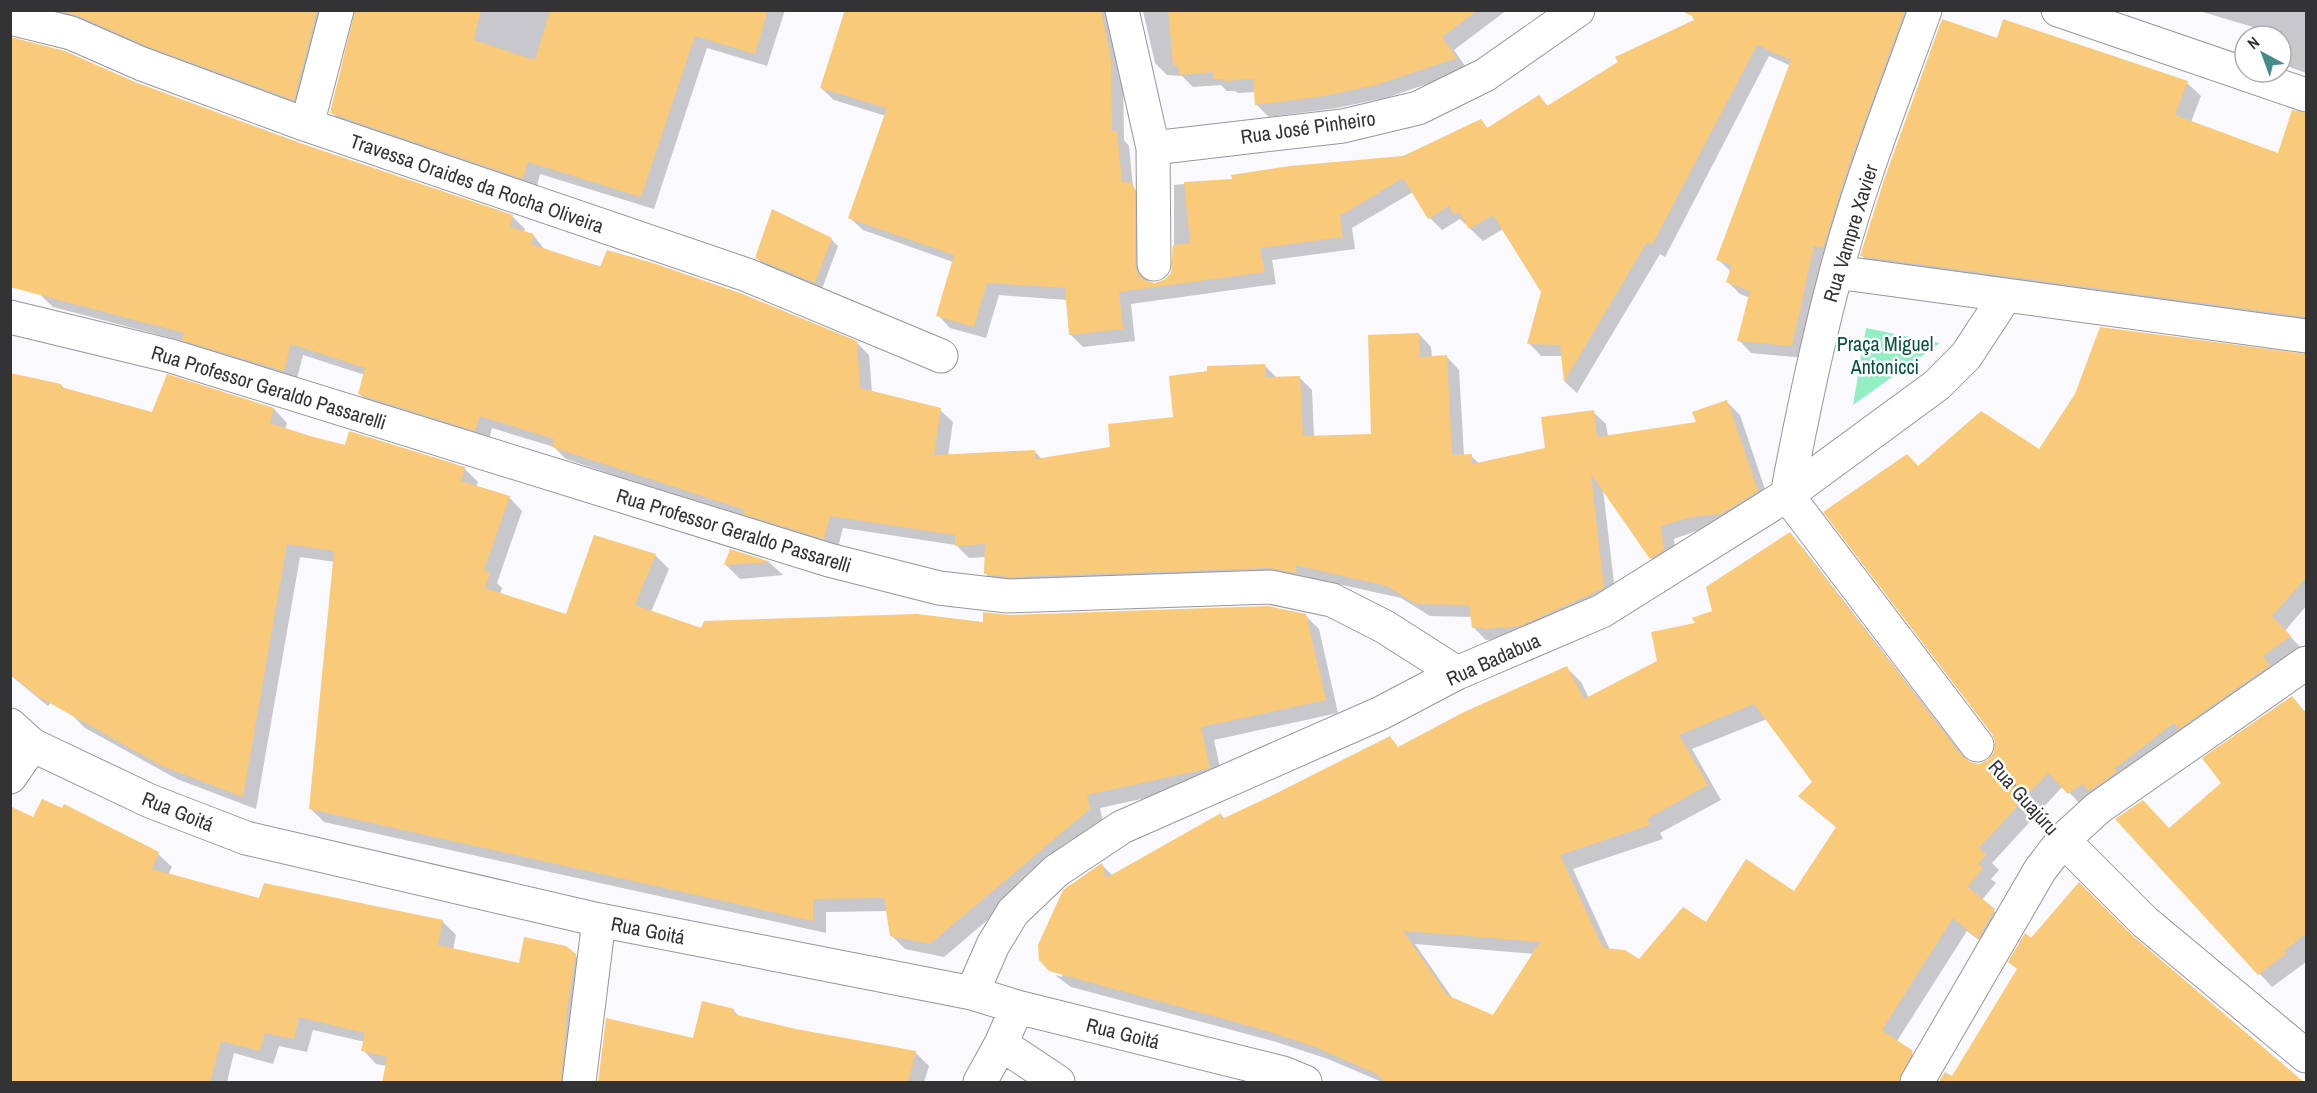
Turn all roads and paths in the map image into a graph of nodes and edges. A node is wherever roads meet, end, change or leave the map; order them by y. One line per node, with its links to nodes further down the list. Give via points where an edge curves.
1 (337, 10): 8 (street)
2 (1122, 10): 9 (street)
3 (1578, 10): 9 (street, Rua José Pinheiro, via 1485,75 1418,108 1343,126)
4 (1924, 10): 11 (street, Rua Vampre Xavier)
5 (2058, 10): 7 (street)
6 (10, 18): 8 (street, Travessa Oraides da Rocha Oliveira, via 71,33 142,64)
7 (2307, 95)
8 (307, 125): 15 (street, Travessa Oraides da Rocha Oliveira, via 747,275)
9 (1153, 148): 10 (street)
10 (1154, 264)
11 (1836, 272): 12 (street); 16 (street, Rua Vampre Xavier, via 1801,417)
12 (2006, 295): 14 (street); 16 (street, Rua Badabua, via 1966,356 1938,386)
13 (10, 317): 18 (street, Rua Professor Geraldo Passarelli, via 171,356 829,560 939,588 1008,596 1270,586 1332,600)
14 (2307, 336)
15 (941, 356)
16 (1787, 495): 18 (street, Rua Badabua, via 1602,611); 20 (street, Rua Guajúru)
17 (2307, 663): 22 (street, via 2098,808)
18 (1457, 673): 24 (street, Rua Badabua, via 1381,713 1122,827 1056,871 1013,912)
19 (21, 735): 21 (street); 23 (street, Rua Goitá, via 150,801 246,838)
20 (1977, 745): 22 (path, Rua Guajúru)
21 (10, 777)
22 (2063, 840): 27 (street, Rua Guajúru, via 2145,922); 32 (street, via 2040,870)
23 (599, 920): 24 (street, Rua Goitá); 28 (street)
24 (972, 993): 25 (street, Rua Goitá)
25 (1017, 1007): 26 (street); 31 (street, Rua Goitá, via 1283,1073)
26 (1002, 1044): 29 (street); 30 (street)
27 (2307, 1056)
28 (579, 1083)
29 (980, 1083)
30 (1058, 1083)
31 (1305, 1083)
32 (1917, 1083)

